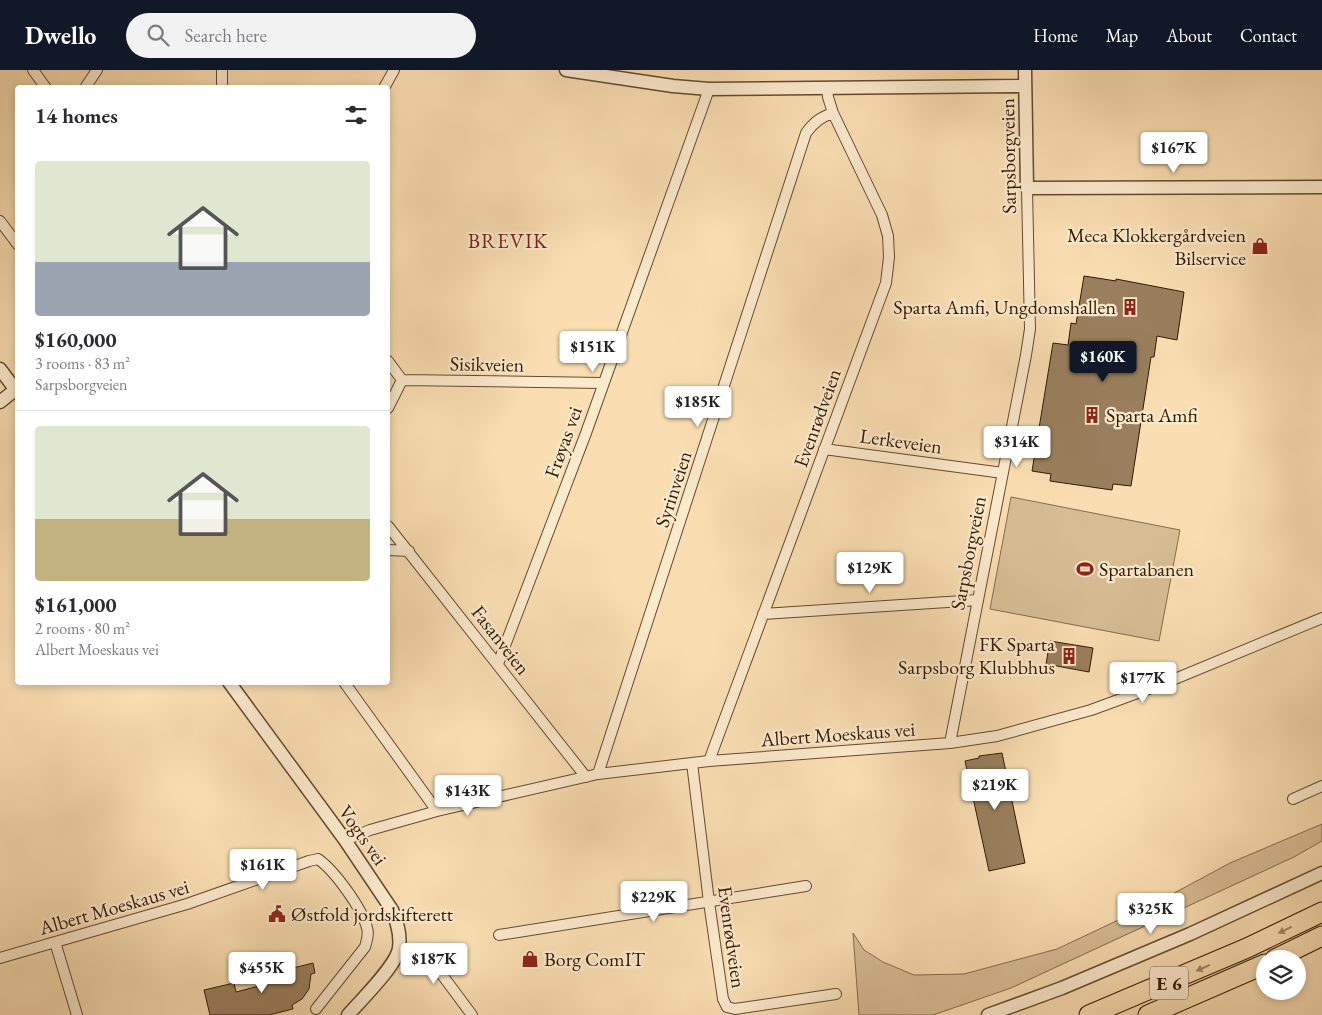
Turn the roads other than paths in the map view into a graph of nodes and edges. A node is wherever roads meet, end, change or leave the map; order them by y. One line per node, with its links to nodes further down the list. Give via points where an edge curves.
1 (33, 70): 7 (street)
2 (97, 70): 8 (street)
3 (222, 70): 9 (street)
4 (394, 70): 10 (street)
5 (566, 70): 13 (street)
6 (1025, 70): 11 (street, Sarpsborgveien)
7 (44, 85)
8 (87, 85)
9 (222, 85)
10 (386, 85)
11 (1025, 86): 12 (street); 16 (street, Sarpsborgveien)
12 (827, 88): 13 (street); 14 (street, Evenrødveien)
13 (708, 89): 22 (street, Frøyas vei)
14 (833, 113): 27 (street, Evenrødveien, via 882,215 889,257 886,283); 41 (street, Syrinveien, via 820,118 806,133)
15 (1322, 186): 16 (street)
16 (1027, 188): 28 (street, Sarpsborgveien, via 1030,329)
17 (0, 221): 18 (street)
18 (15, 241)
19 (390, 364): 21 (street)
20 (0, 369): 23 (street)
21 (402, 380): 22 (street, Sisikveien); 26 (street)
22 (602, 383): 35 (street, Frøyas vei)
23 (15, 391)
24 (15, 393): 25 (street)
25 (0, 402)
26 (390, 404)
27 (824, 449): 28 (street, Lerkeveien); 33 (street, Evenrødveien)
28 (1003, 473): 32 (street, Sarpsborgveien)
29 (390, 528): 31 (street, Fasanveien)
30 (390, 550): 31 (street)
31 (409, 551): 35 (street, Fasanveien)
32 (978, 600): 33 (street); 38 (street, Sarpsborgveien)
33 (764, 614): 39 (street, Evenrødveien)
34 (1322, 618): 38 (street, Albert Moeskaus vei, via 1170,681 1090,710 997,736)
35 (498, 664): 42 (street, Fasanveien)
36 (231, 685): 46 (street, Vogts vei)
37 (346, 685): 45 (street)
38 (950, 743): 39 (street, Albert Moeskaus vei)
39 (709, 761): 40 (street, Albert Moeskaus vei)
40 (692, 763): 41 (street, Albert Moeskaus vei); 49 (street, Evenrødveien)
41 (598, 774): 42 (street, Albert Moeskaus vei)
42 (586, 777): 45 (street, Albert Moeskaus vei)
43 (1322, 786): 44 (street)
44 (1293, 799)
45 (437, 811): 46 (street, Albert Moeskaus vei)
46 (345, 840): 54 (street, Vogts vei, via 392,910 398,928)
47 (1322, 874): 63 (street, via 1190,934)
48 (806, 886): 49 (street)
49 (709, 902): 51 (street); 58 (street, Evenrødveien, via 723,999 727,1007)
50 (1322, 912): 64 (highway, E 6, one-way to 64, via 1231,955)
51 (499, 935)
52 (1322, 936): 55 (highway)
53 (55, 942): 56 (street, Albert Moeskaus vei); 59 (street, Albert Moeskaus vei, via 188,904 318,859 327,865 358,908 368,929 368,937 365,947); 60 (street)
54 (399, 949): 61 (street, via 393,962); 62 (street, via 422,954 434,964)
55 (1293, 950)
56 (0, 958)
57 (1256, 968): 65 (highway, E 6)
58 (836, 994)
59 (316, 1009)
60 (77, 1015)
61 (348, 1015)
62 (472, 1015)
63 (988, 1015)
64 (1089, 1015)
65 (1148, 1015)

